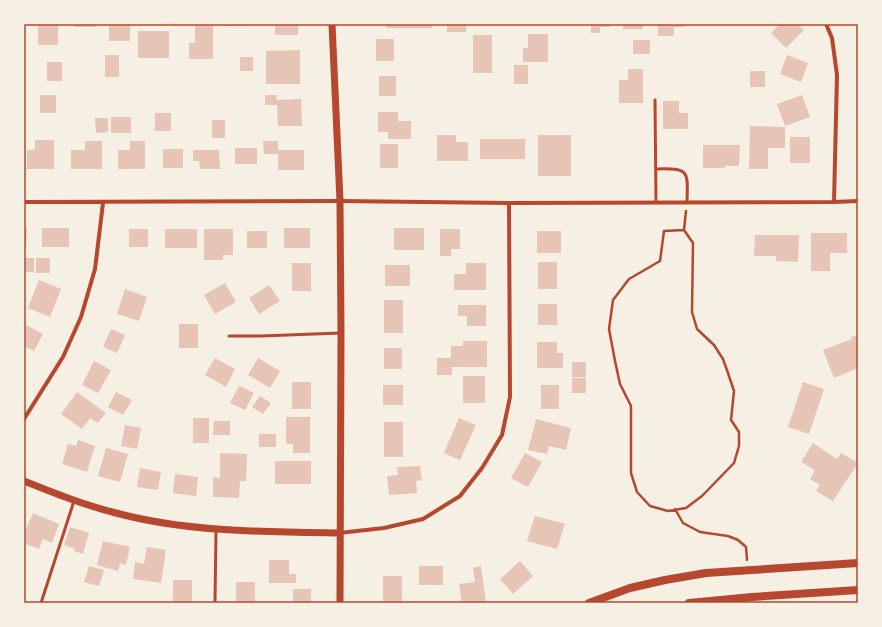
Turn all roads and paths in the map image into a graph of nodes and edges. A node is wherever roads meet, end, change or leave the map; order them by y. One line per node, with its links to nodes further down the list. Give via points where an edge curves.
1 (332, 24): 5 (street)
2 (826, 24): 10 (street, via 832,38 837,75)
3 (656, 100): 4 (lane)
4 (656, 169): 8 (lane); 9 (lane, via 676,169 686,175)
5 (340, 201): 11 (street); 12 (street); 14 (street)
6 (858, 201): 10 (street)
7 (24, 202): 11 (street)
8 (656, 202): 9 (street); 12 (street)
9 (686, 202): 10 (street); 13 (path)
10 (834, 202)
11 (103, 203): 16 (street, via 95,269 81,317 63,357)
12 (510, 203): 21 (street, via 510,397 502,435 482,468 460,496 423,519 384,528)
13 (684, 230): 19 (path, via 693,243 692,312 697,329 714,345 728,373 734,391 731,420 739,432 739,446 734,463 702,496 686,508); 19 (path, via 664,231 660,261 629,279 613,300 610,328 620,384 631,406 631,473 637,492 650,506 668,511)
14 (341, 333): 15 (lane); 21 (street)
15 (229, 336)
16 (24, 419)
17 (24, 481): 18 (street)
18 (74, 501): 20 (street, via 116,514 155,522); 25 (lane)
19 (675, 510): 23 (path, via 683,523 700,532 738,540 746,547)
20 (216, 528): 21 (street); 26 (lane)
21 (339, 533): 27 (street)
22 (858, 563): 23 (main road)
23 (748, 569): 28 (main road, via 665,580 630,588)
24 (858, 590): 29 (main road)
25 (41, 603)
26 (215, 603)
27 (340, 603)
28 (589, 603)
29 (690, 603)

